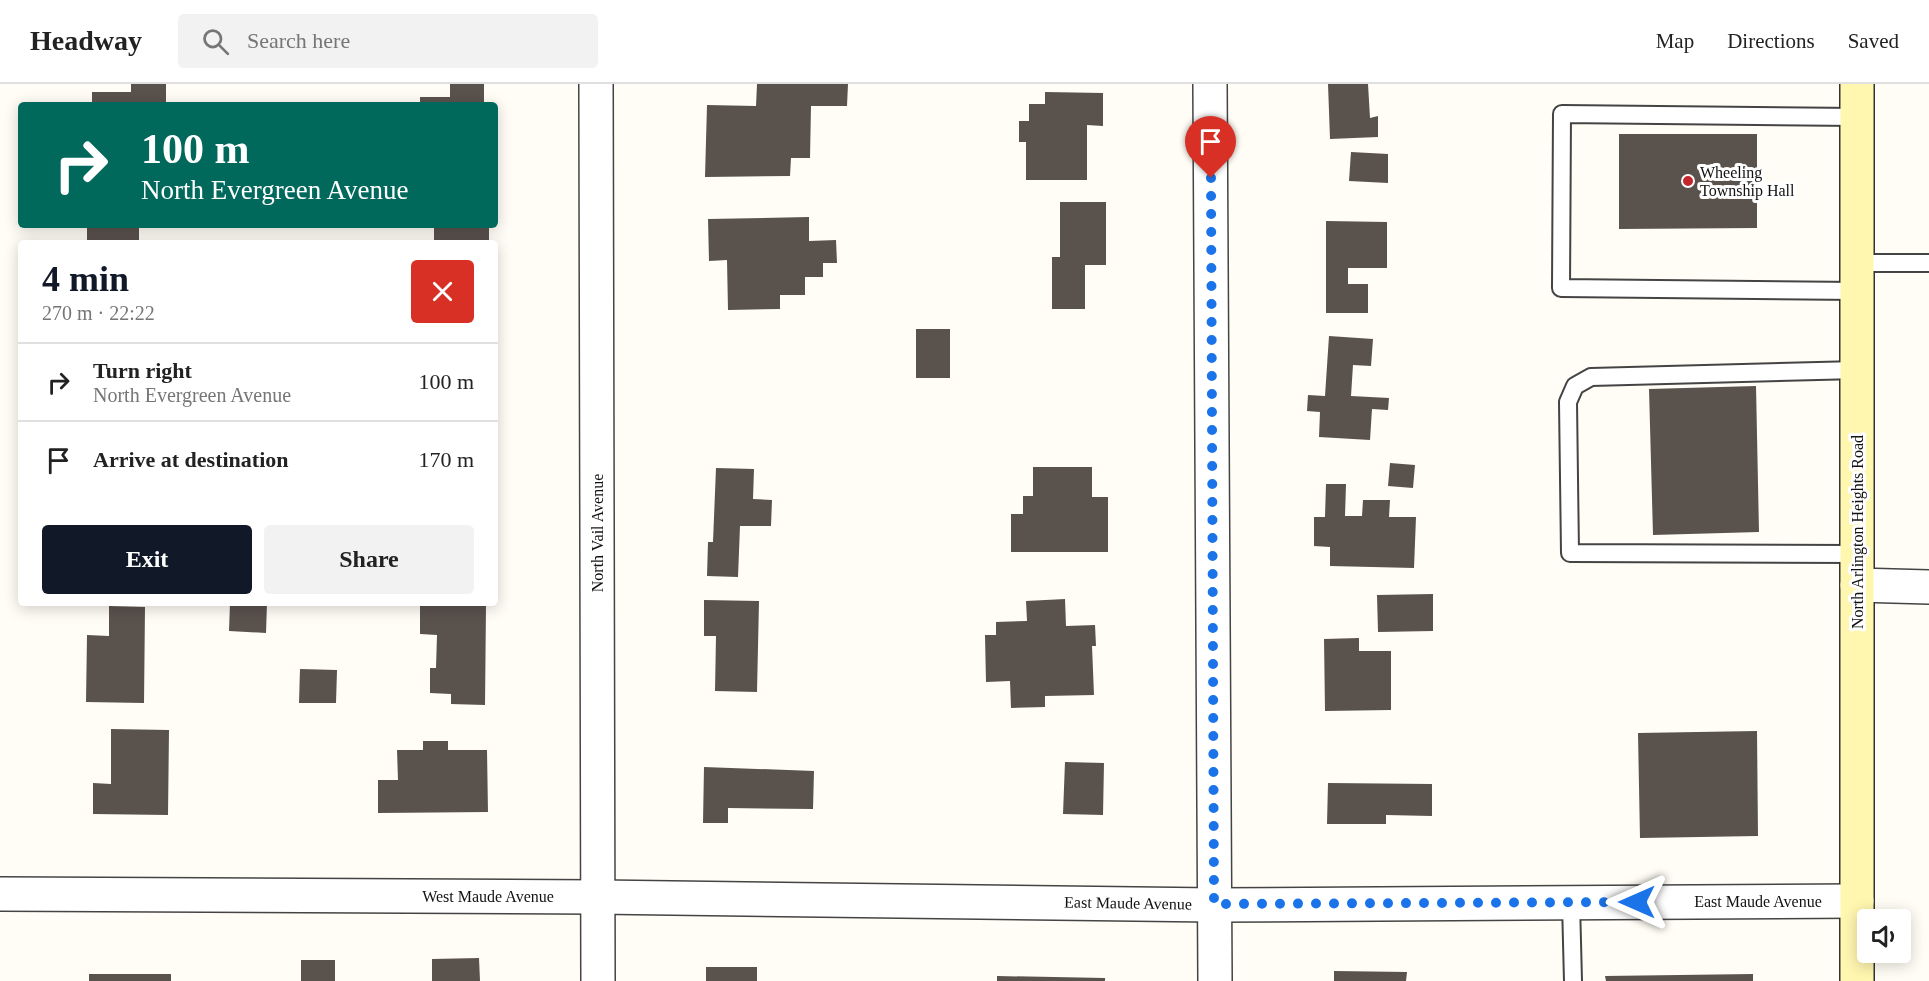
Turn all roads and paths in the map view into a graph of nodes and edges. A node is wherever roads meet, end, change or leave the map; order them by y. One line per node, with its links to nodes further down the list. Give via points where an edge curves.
1 (596, 84): 11 (street, North Vail Avenue)
2 (1210, 84): 15 (street)
3 (1857, 84): 4 (main road, North Arlington Heights Road)
4 (1857, 117): 6 (main road, North Arlington Heights Road); 6 (lane, via 1562,114 1561,288)
5 (1929, 263): 6 (lane)
6 (1857, 277): 7 (main road, North Arlington Heights Road)
7 (1858, 370): 8 (main road, North Arlington Heights Road); 8 (lane, via 1591,377 1575,386 1568,402 1570,553 1712,554)
8 (1857, 569): 9 (street); 13 (main road, North Arlington Heights Road)
9 (1929, 586)
10 (0, 894): 11 (street, West Maude Avenue)
11 (598, 897): 12 (street, West Maude Avenue); 16 (street, North Vail Avenue)
12 (976, 901): 15 (street, East Maude Avenue)
13 (1857, 901): 14 (street, East Maude Avenue); 19 (main road, North Arlington Heights Road)
14 (1571, 903): 15 (street, East Maude Avenue); 18 (lane)
15 (1214, 904): 17 (street)
16 (598, 981)
17 (1215, 981)
18 (1573, 981)
19 (1857, 981)

